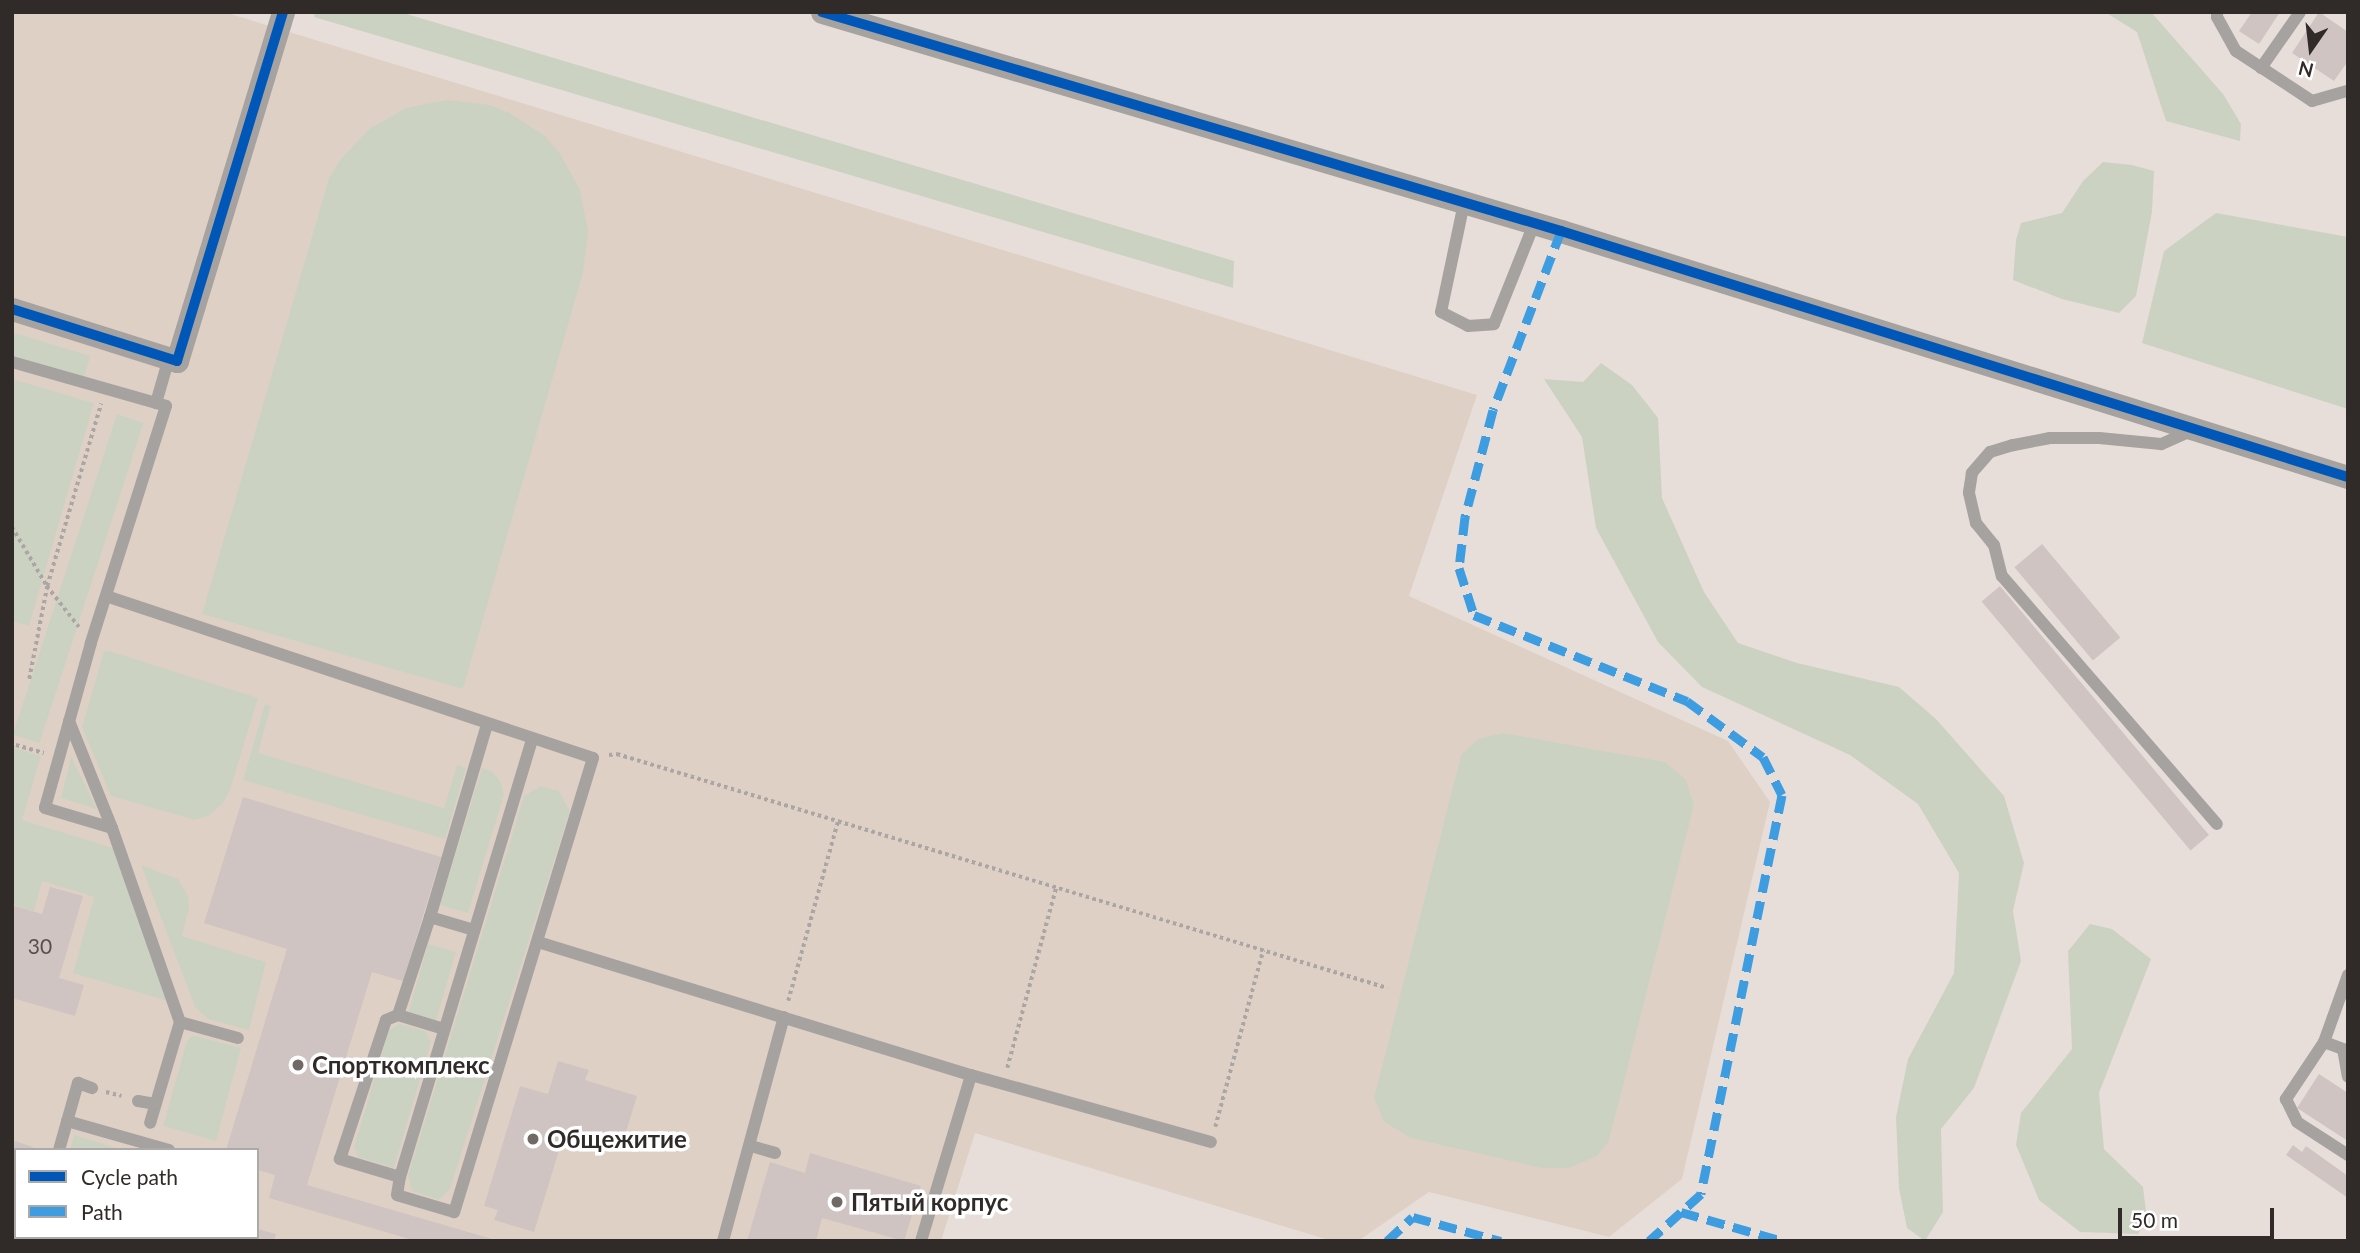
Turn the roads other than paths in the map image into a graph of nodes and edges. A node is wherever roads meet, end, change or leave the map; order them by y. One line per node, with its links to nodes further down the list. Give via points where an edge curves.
1 (283, 12): 10 (street, via 177,361)
2 (822, 12): 7 (street)
3 (2217, 12): 5 (lane, via 2236,51)
4 (2300, 12): 5 (lane)
5 (2262, 68): 6 (lane, via 2312,101)
6 (2348, 91)
7 (1464, 202): 8 (street); 8 (lane, via 1441,312 1468,326 1494,324)
8 (1534, 224): 13 (street)
9 (12, 309): 10 (street)
10 (169, 358): 12 (lane)
11 (12, 362): 12 (lane)
12 (156, 403): 15 (lane, via 166,406)
13 (2195, 429): 14 (street); 19 (lane, via 2161,444 2050,438 2012,445 1990,452 1972,473 1969,493 1976,523 1994,545 2002,576)
14 (2348, 477)
15 (106, 596): 16 (lane); 17 (lane)
16 (68, 720): 20 (lane); 20 (lane, via 45,808)
17 (487, 724): 18 (lane); 21 (lane)
18 (532, 739): 22 (lane); 23 (lane, via 593,758)
19 (2217, 824)
20 (112, 828): 27 (lane)
21 (430, 917): 22 (lane); 25 (lane)
22 (474, 930): 28 (lane)
23 (538, 942): 26 (lane); 44 (lane, via 454,1212 397,1195)
24 (2348, 975): 30 (lane)
25 (398, 1015): 28 (lane); 44 (lane, via 386,1020 381,1030 340,1159)
26 (784, 1017): 31 (lane); 39 (lane)
27 (180, 1021): 29 (lane); 35 (lane)
28 (443, 1029): 44 (lane)
29 (238, 1038)
30 (2324, 1042): 32 (lane, via 2343,1049); 43 (lane, via 2286,1099 2297,1122)
31 (971, 1075): 38 (lane); 46 (lane)
32 (2348, 1077)
33 (92, 1088): 36 (lane, via 78,1083)
34 (138, 1101): 35 (lane)
35 (155, 1104): 37 (lane)
36 (68, 1121): 40 (lane); 41 (lane)
37 (150, 1123)
38 (1211, 1142)
39 (751, 1146): 42 (lane); 45 (lane)
40 (61, 1148)
41 (162, 1148)
42 (775, 1153)
43 (2348, 1155)
44 (400, 1177)
45 (723, 1241)
46 (921, 1241)

